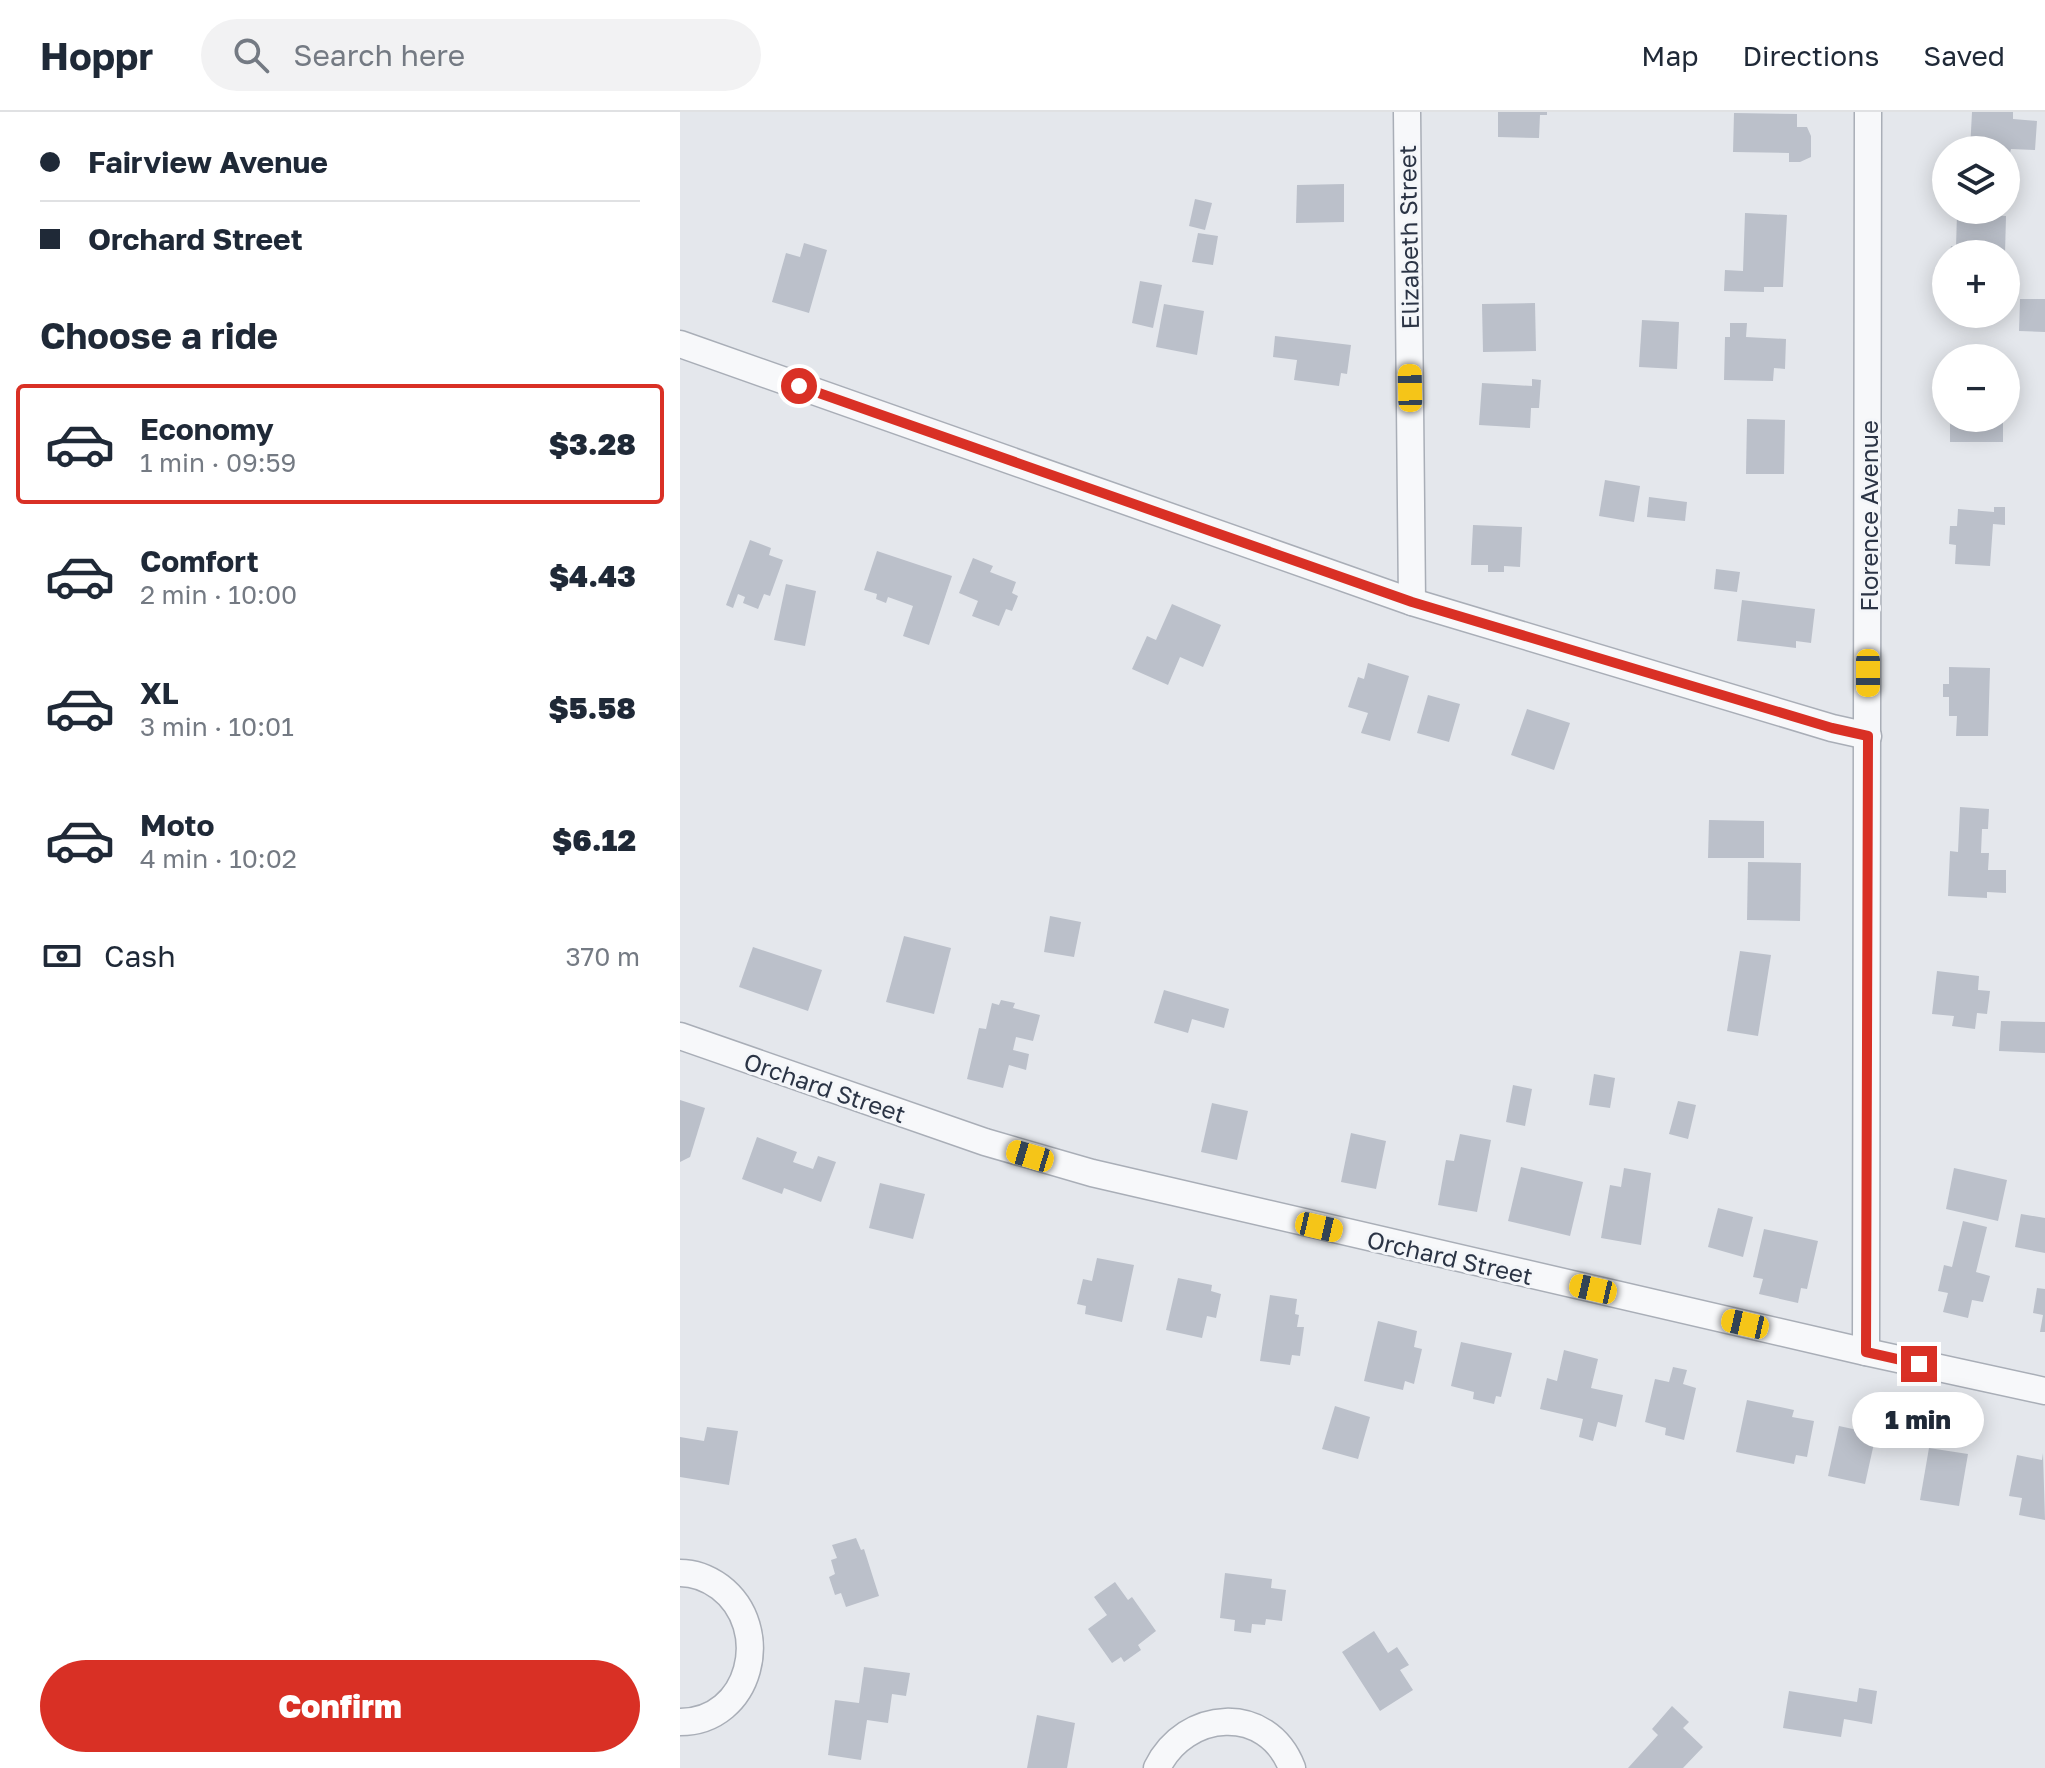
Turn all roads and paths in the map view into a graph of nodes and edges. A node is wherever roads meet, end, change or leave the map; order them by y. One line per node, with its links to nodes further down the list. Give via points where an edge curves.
1 (1407, 112): 4 (street, Elizabeth Street)
2 (1868, 112): 5 (street, Florence Avenue)
3 (680, 344): 4 (street)
4 (1412, 602): 5 (street)
5 (1868, 736): 7 (street, Florence Avenue)
6 (680, 1036): 7 (street, Orchard Street, via 985,1142 1092,1173)
7 (1866, 1352): 8 (street, Orchard Street)
8 (2045, 1391)
9 (680, 1573): 10 (street, via 710,1580 731,1596 751,1638 751,1662 728,1703 708,1716)
10 (680, 1722)
11 (1157, 1768): 12 (street, via 1170,1745 1190,1730 1214,1722 1239,1722 1260,1730 1278,1745)
12 (1292, 1768)

